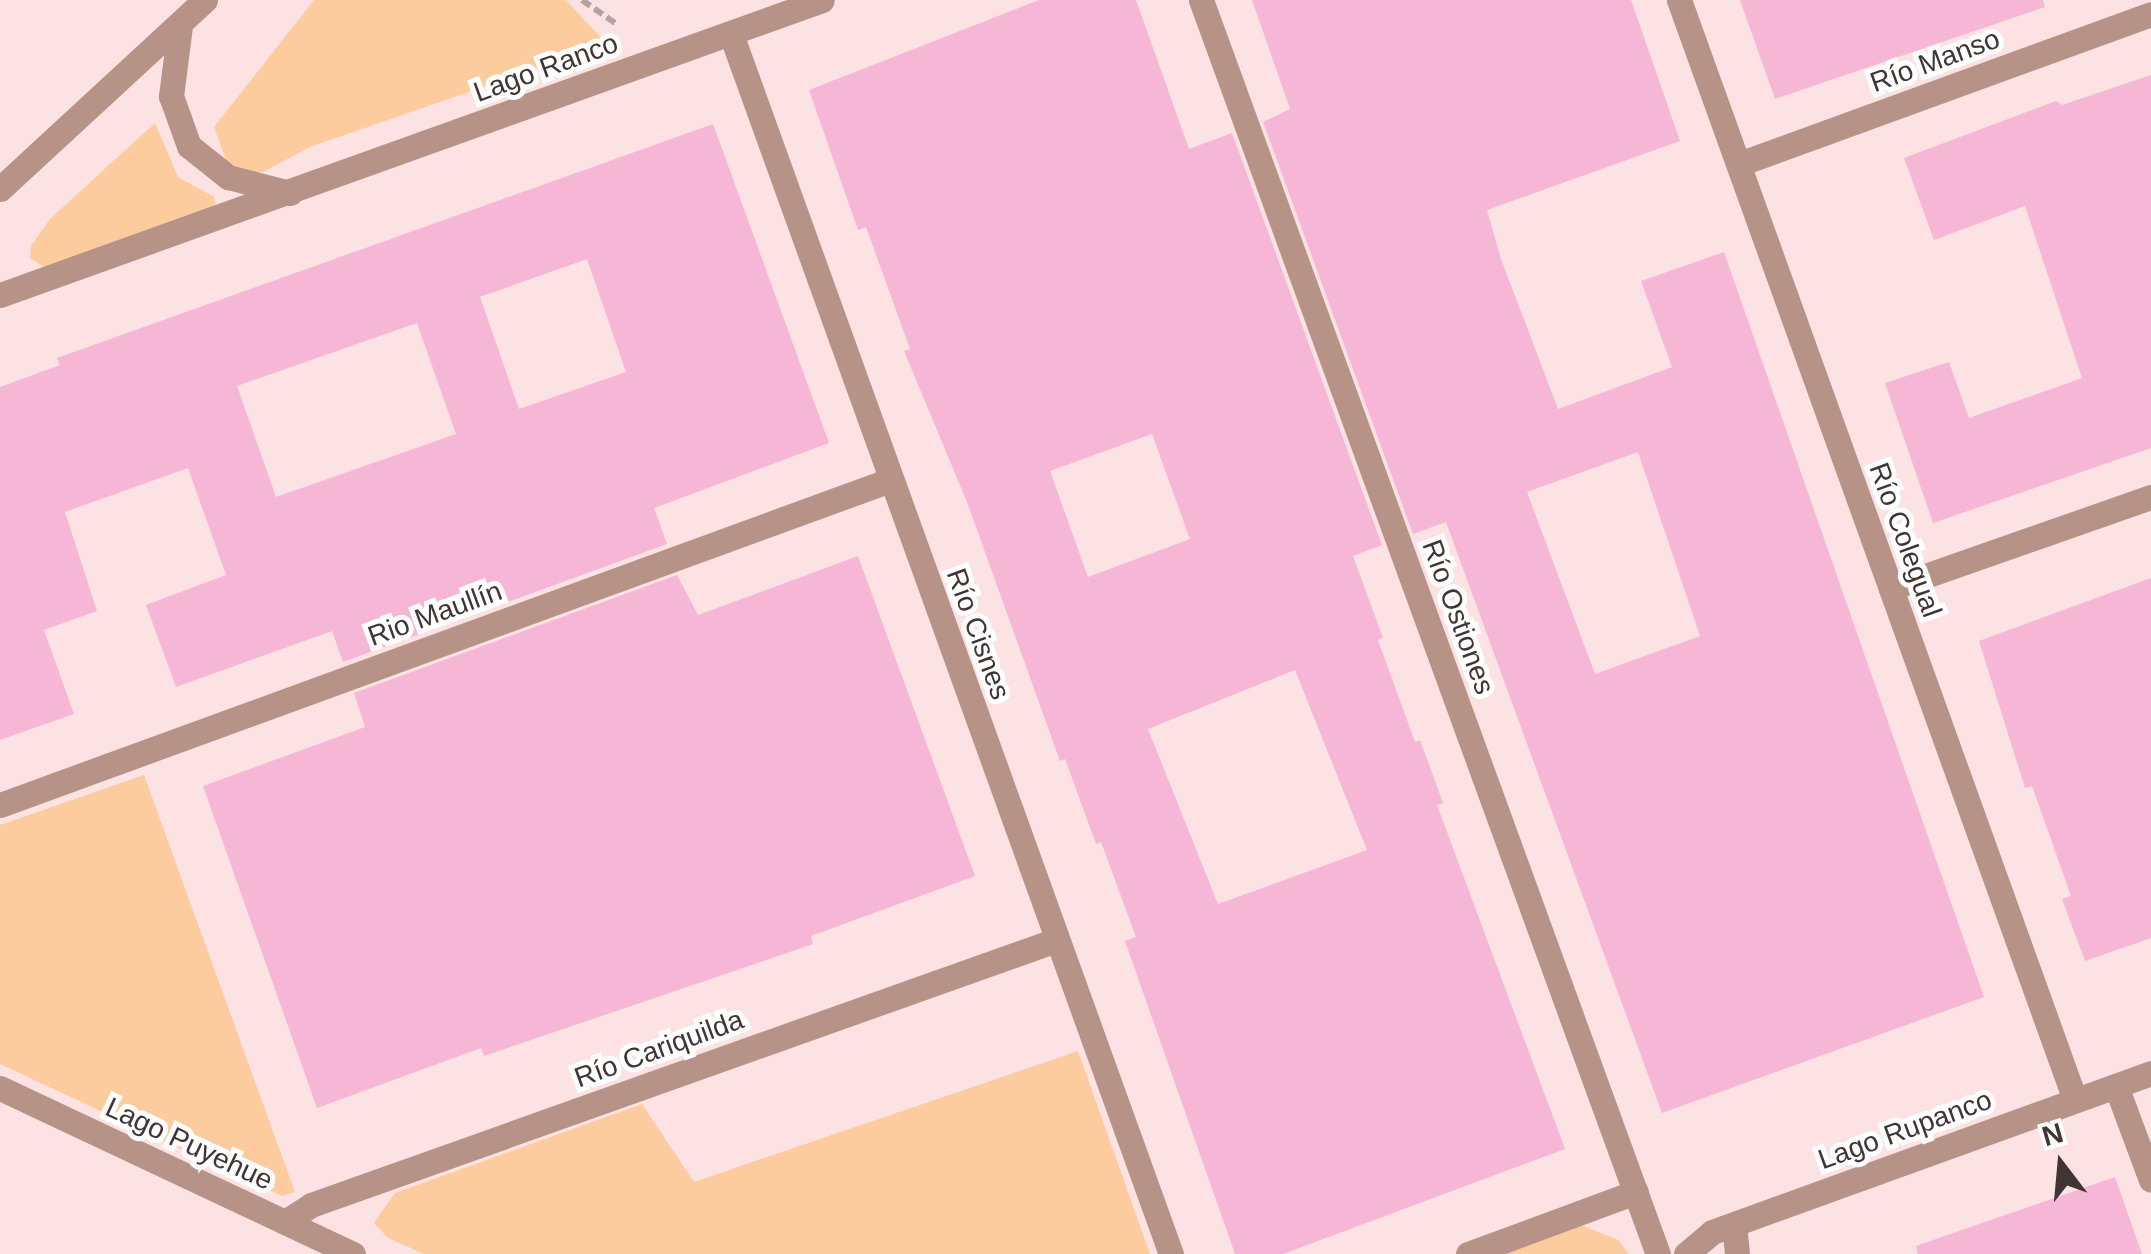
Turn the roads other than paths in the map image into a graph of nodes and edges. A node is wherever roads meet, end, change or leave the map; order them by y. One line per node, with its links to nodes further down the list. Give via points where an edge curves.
1 (205, 0): 6 (street)
2 (822, 0): 7 (street, Lago Ranco)
3 (1201, 0): 22 (street, Río Ostiones)
4 (1679, 0): 8 (street, Río Colegual)
5 (2151, 14): 8 (street, Río Manso)
6 (180, 26): 9 (street); 10 (street, via 171,96 189,146 228,177)
7 (731, 34): 10 (street, Lago Ranco); 12 (street, Río Cisnes)
8 (1739, 164): 14 (street, Río Colegual)
9 (0, 189)
10 (290, 193): 11 (street, Lago Ranco)
11 (0, 295)
12 (890, 480): 15 (street, Rio Maullín); 16 (street, Río Cisnes)
13 (2151, 497): 14 (street)
14 (1891, 588): 20 (street, Río Colegual)
15 (0, 804)
16 (1056, 940): 23 (street, Río Cariquilda, via 311,1205); 26 (street, Río Cisnes)
17 (2151, 1073): 18 (street, Lago Rupanco)
18 (2116, 1086): 20 (street, Lago Rupanco); 21 (street)
19 (0, 1088): 23 (street, Lago Puyehue)
20 (2075, 1100): 24 (street, Lago Rupanco)
21 (2151, 1180)
22 (1636, 1192): 27 (street); 28 (street, Río Ostiones)
23 (285, 1222): 25 (street, Lago Puyehue)
24 (1734, 1225): 29 (street, Lago Rupanco, via 1712,1232); 30 (street)
25 (353, 1254)
26 (1170, 1254)
27 (1468, 1254)
28 (1658, 1254)
29 (1686, 1254)
30 (1737, 1254)

